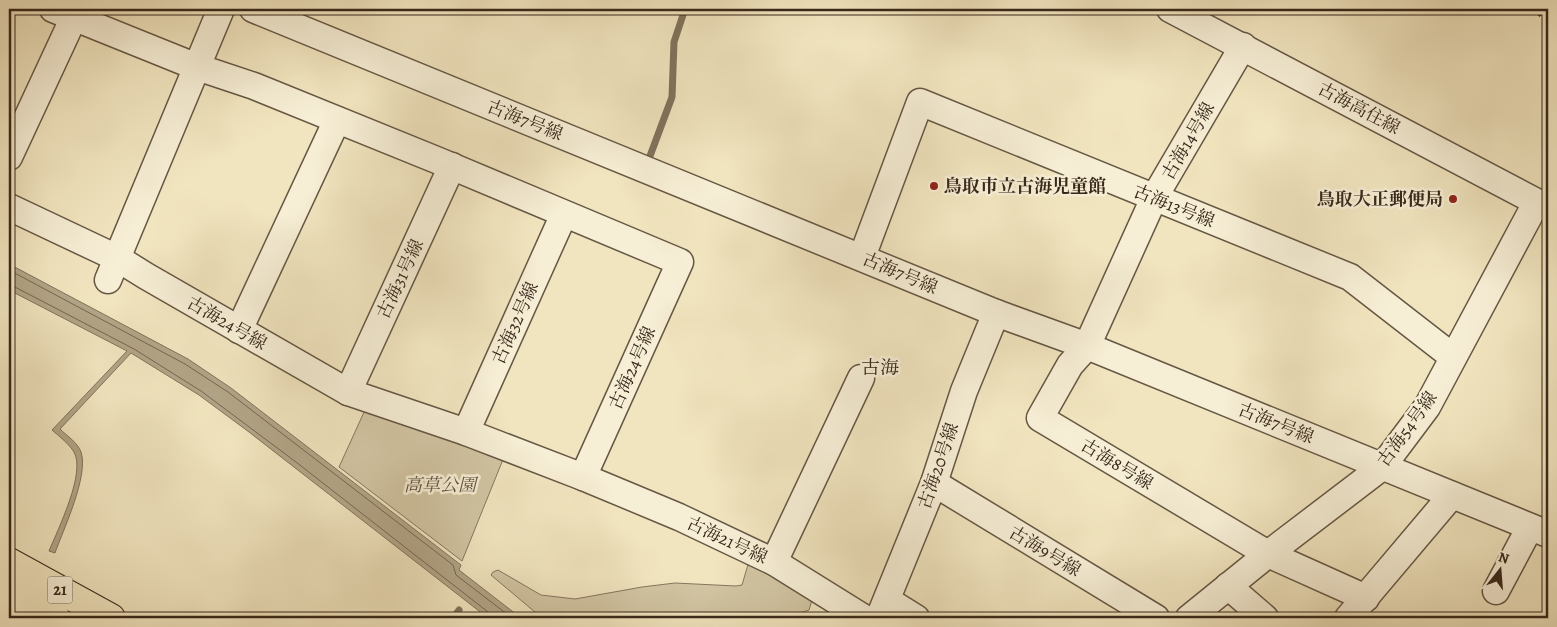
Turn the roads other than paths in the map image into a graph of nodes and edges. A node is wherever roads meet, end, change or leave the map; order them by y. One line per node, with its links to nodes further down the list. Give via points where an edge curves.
1 (222, 9): 6 (street)
2 (253, 9): 14 (street, 古海7号線)
3 (1170, 9): 5 (street, 古海高住線)
4 (63, 13): 6 (street, 古海24号線); 8 (street)
5 (1243, 46): 10 (street, 古海14号線); 11 (street, 古海高住線)
6 (196, 67): 7 (street, 古海24号線, via 254,86); 15 (street)
7 (337, 120): 9 (street, 古海24号線); 17 (street)
8 (9, 157)
9 (452, 166): 13 (street, 古海24号線); 21 (street, 古海31号線)
10 (1154, 198): 14 (street, 古海13号線, via 920,102); 18 (street, 古海14号線); 19 (street, 古海13号線, via 1350,277)
11 (1542, 206): 19 (street, 古海54号線)
12 (9, 207): 15 (street, 古海24号線)
13 (564, 214): 22 (street, 古海32号線); 24 (street, 古海24号線, via 680,262)
14 (862, 257): 16 (street, 古海7号線)
15 (113, 269): 17 (street, 古海24号線)
16 (996, 313): 18 (street, 古海7号線); 25 (street, 古海20号線, via 964,391)
17 (239, 330): 21 (street, 古海24号線)
18 (1087, 346): 23 (street, 古海7号線); 28 (street, 古海8号線, via 1070,365 1040,418)
19 (1453, 356): 23 (street, 古海54号線, via 1427,406)
20 (862, 378): 30 (street)
21 (348, 392): 22 (street, 古海24号線)
22 (466, 432): 24 (street, 古海24号線)
23 (1382, 467): 26 (street, 古海7号線); 28 (street, 古海54号線)
24 (583, 477): 30 (street, 古海21号線)
25 (934, 483): 35 (street, 古海20号線); 40 (street, 古海9号線)
26 (1452, 495): 27 (street, 古海7号線); 34 (street)
27 (1539, 530): 32 (street)
28 (1268, 554): 31 (street, 古海54号線); 34 (street)
29 (9, 562): 37 (main road, 21)
30 (774, 562): 38 (street, 古海21号線)
31 (1228, 586): 41 (street, 古海54号線); 42 (street)
32 (1496, 591)
33 (9, 592): 36 (main road, 21)
34 (1366, 598): 43 (street)
35 (883, 609): 39 (street)
36 (56, 618)
37 (112, 618)
38 (864, 618)
39 (916, 618)
40 (1156, 618)
41 (1189, 618)
42 (1265, 618)
43 (1348, 618)

